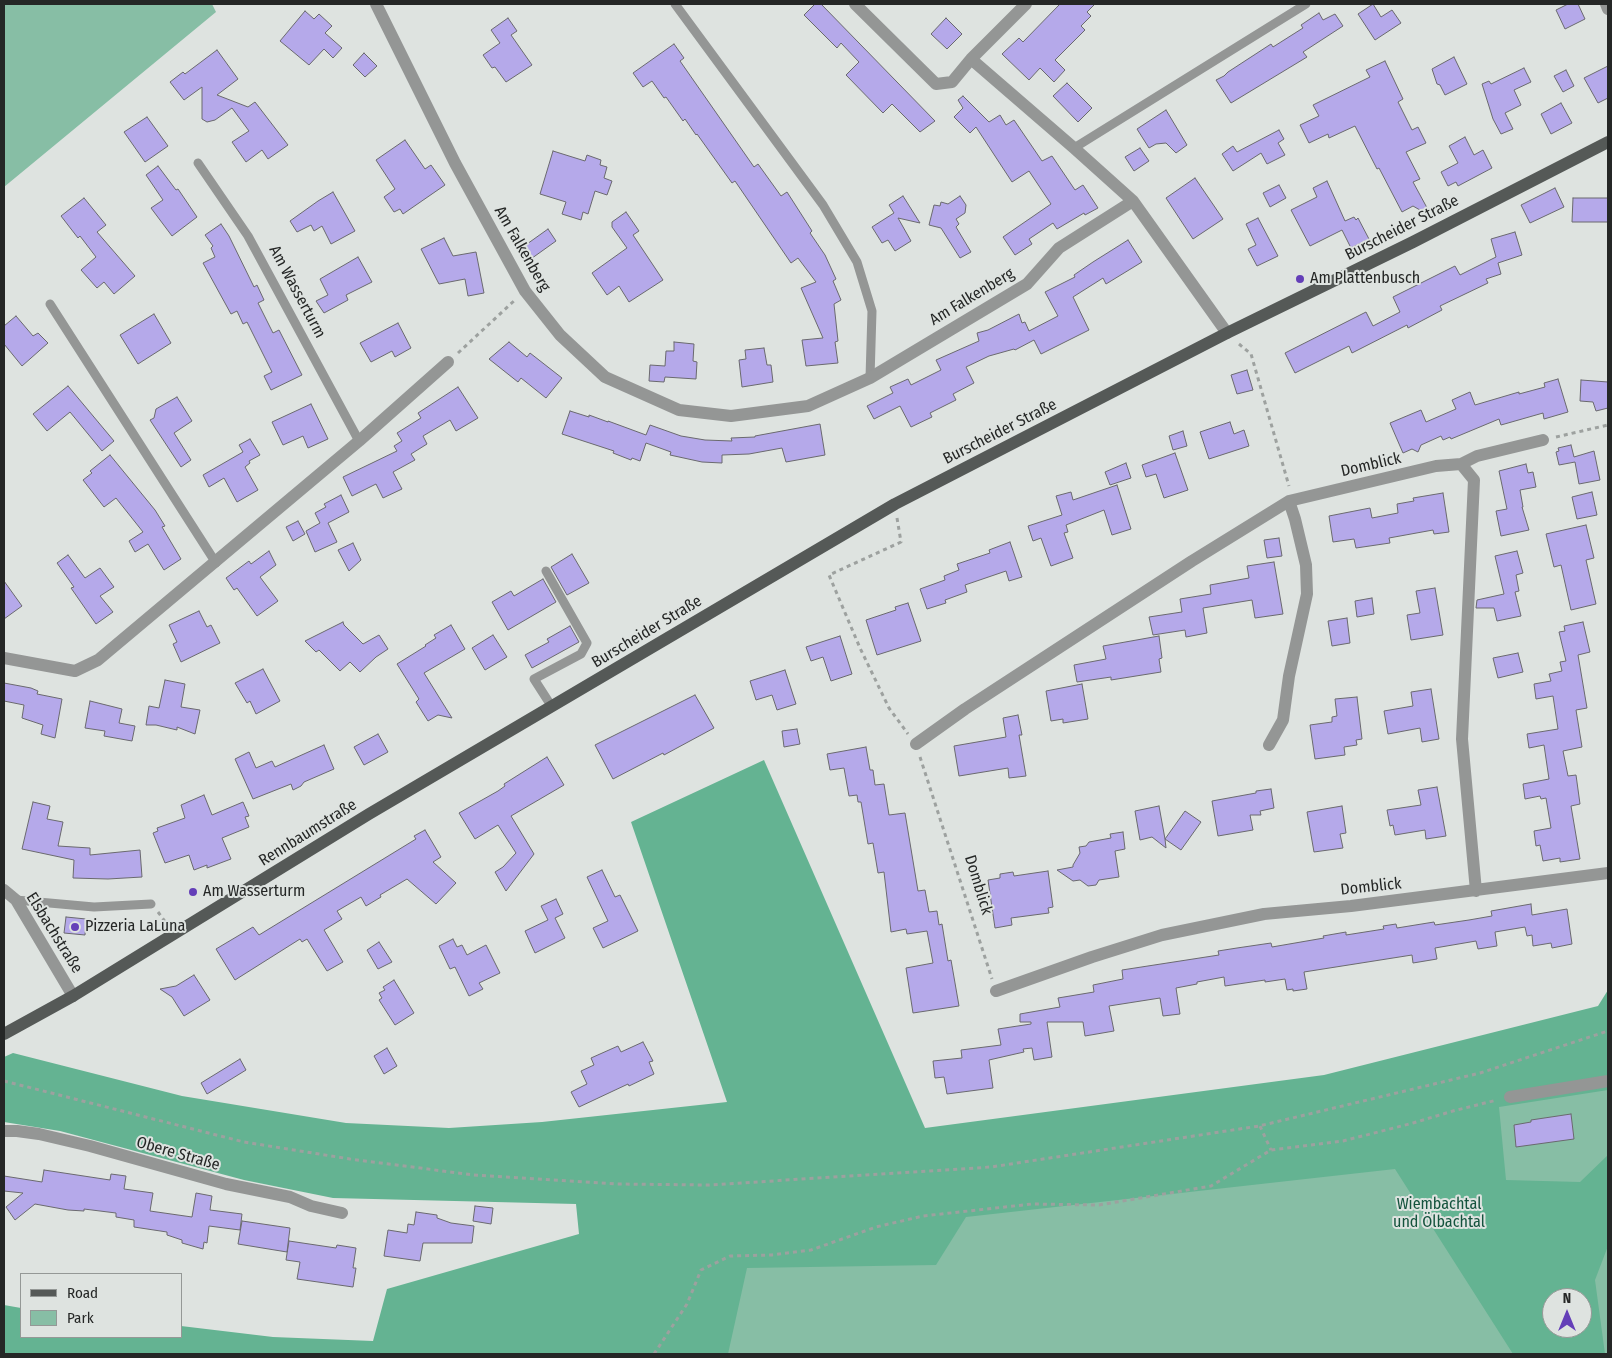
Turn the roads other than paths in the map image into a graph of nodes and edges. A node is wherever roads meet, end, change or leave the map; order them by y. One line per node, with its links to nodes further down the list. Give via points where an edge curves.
1 (376, 4): 16 (street, Am Falkenberg, via 455,163 524,291 560,336 605,377 679,410 731,416 808,406)
2 (675, 4): 16 (lane, via 823,205 857,262 872,311)
3 (855, 4): 8 (street, via 936,84 952,82)
4 (1026, 4): 8 (street)
5 (1306, 4): 10 (lane)
6 (1606, 4): 7 (street)
7 (1608, 9)
8 (971, 59): 10 (street)
9 (1608, 142): 14 (main road, Burscheider Straße)
10 (1074, 148): 12 (street)
11 (198, 163): 18 (lane, Am Wasserturm, via 248,236)
12 (1133, 201): 14 (street); 16 (street, Am Falkenberg, via 1059,248 1027,284)
13 (50, 304): 21 (lane)
14 (1227, 334): 24 (main road, Burscheider Straße, via 895,504)
15 (448, 362): 18 (street)
16 (870, 378)
17 (1543, 440): 19 (street, Domblick, via 1477,456)
18 (359, 441): 21 (street)
19 (1462, 464): 20 (street, Domblick, via 1436,466); 30 (street, via 1474,480 1462,740)
20 (1289, 501): 25 (street, Domblick, via 1192,561); 26 (street, via 1306,566 1308,594 1289,676 1284,720)
21 (216, 563): 23 (street, via 98,660 75,671)
22 (546, 571): 24 (lane, via 587,642 581,654 534,679)
23 (4, 658)
24 (552, 707): 27 (main road, Burscheider Straße)
25 (916, 744)
26 (1269, 745)
27 (424, 782): 34 (main road, Rennbaumstraße)
28 (1608, 873): 30 (street, Domblick)
29 (4, 890): 31 (street, Elsbachstraße)
30 (1476, 891): 33 (street, Domblick, via 1264,914 1162,935)
31 (16, 900): 32 (lane, via 94,907); 34 (street, Elsbachstraße)
32 (151, 904)
33 (996, 991)
34 (73, 996): 35 (main road, Rennbaumstraße)
35 (4, 1034)
36 (1608, 1080): 37 (street)
37 (1510, 1097)
38 (4, 1131): 39 (street, Obere Straße, via 39,1134 90,1146)
39 (342, 1213)

